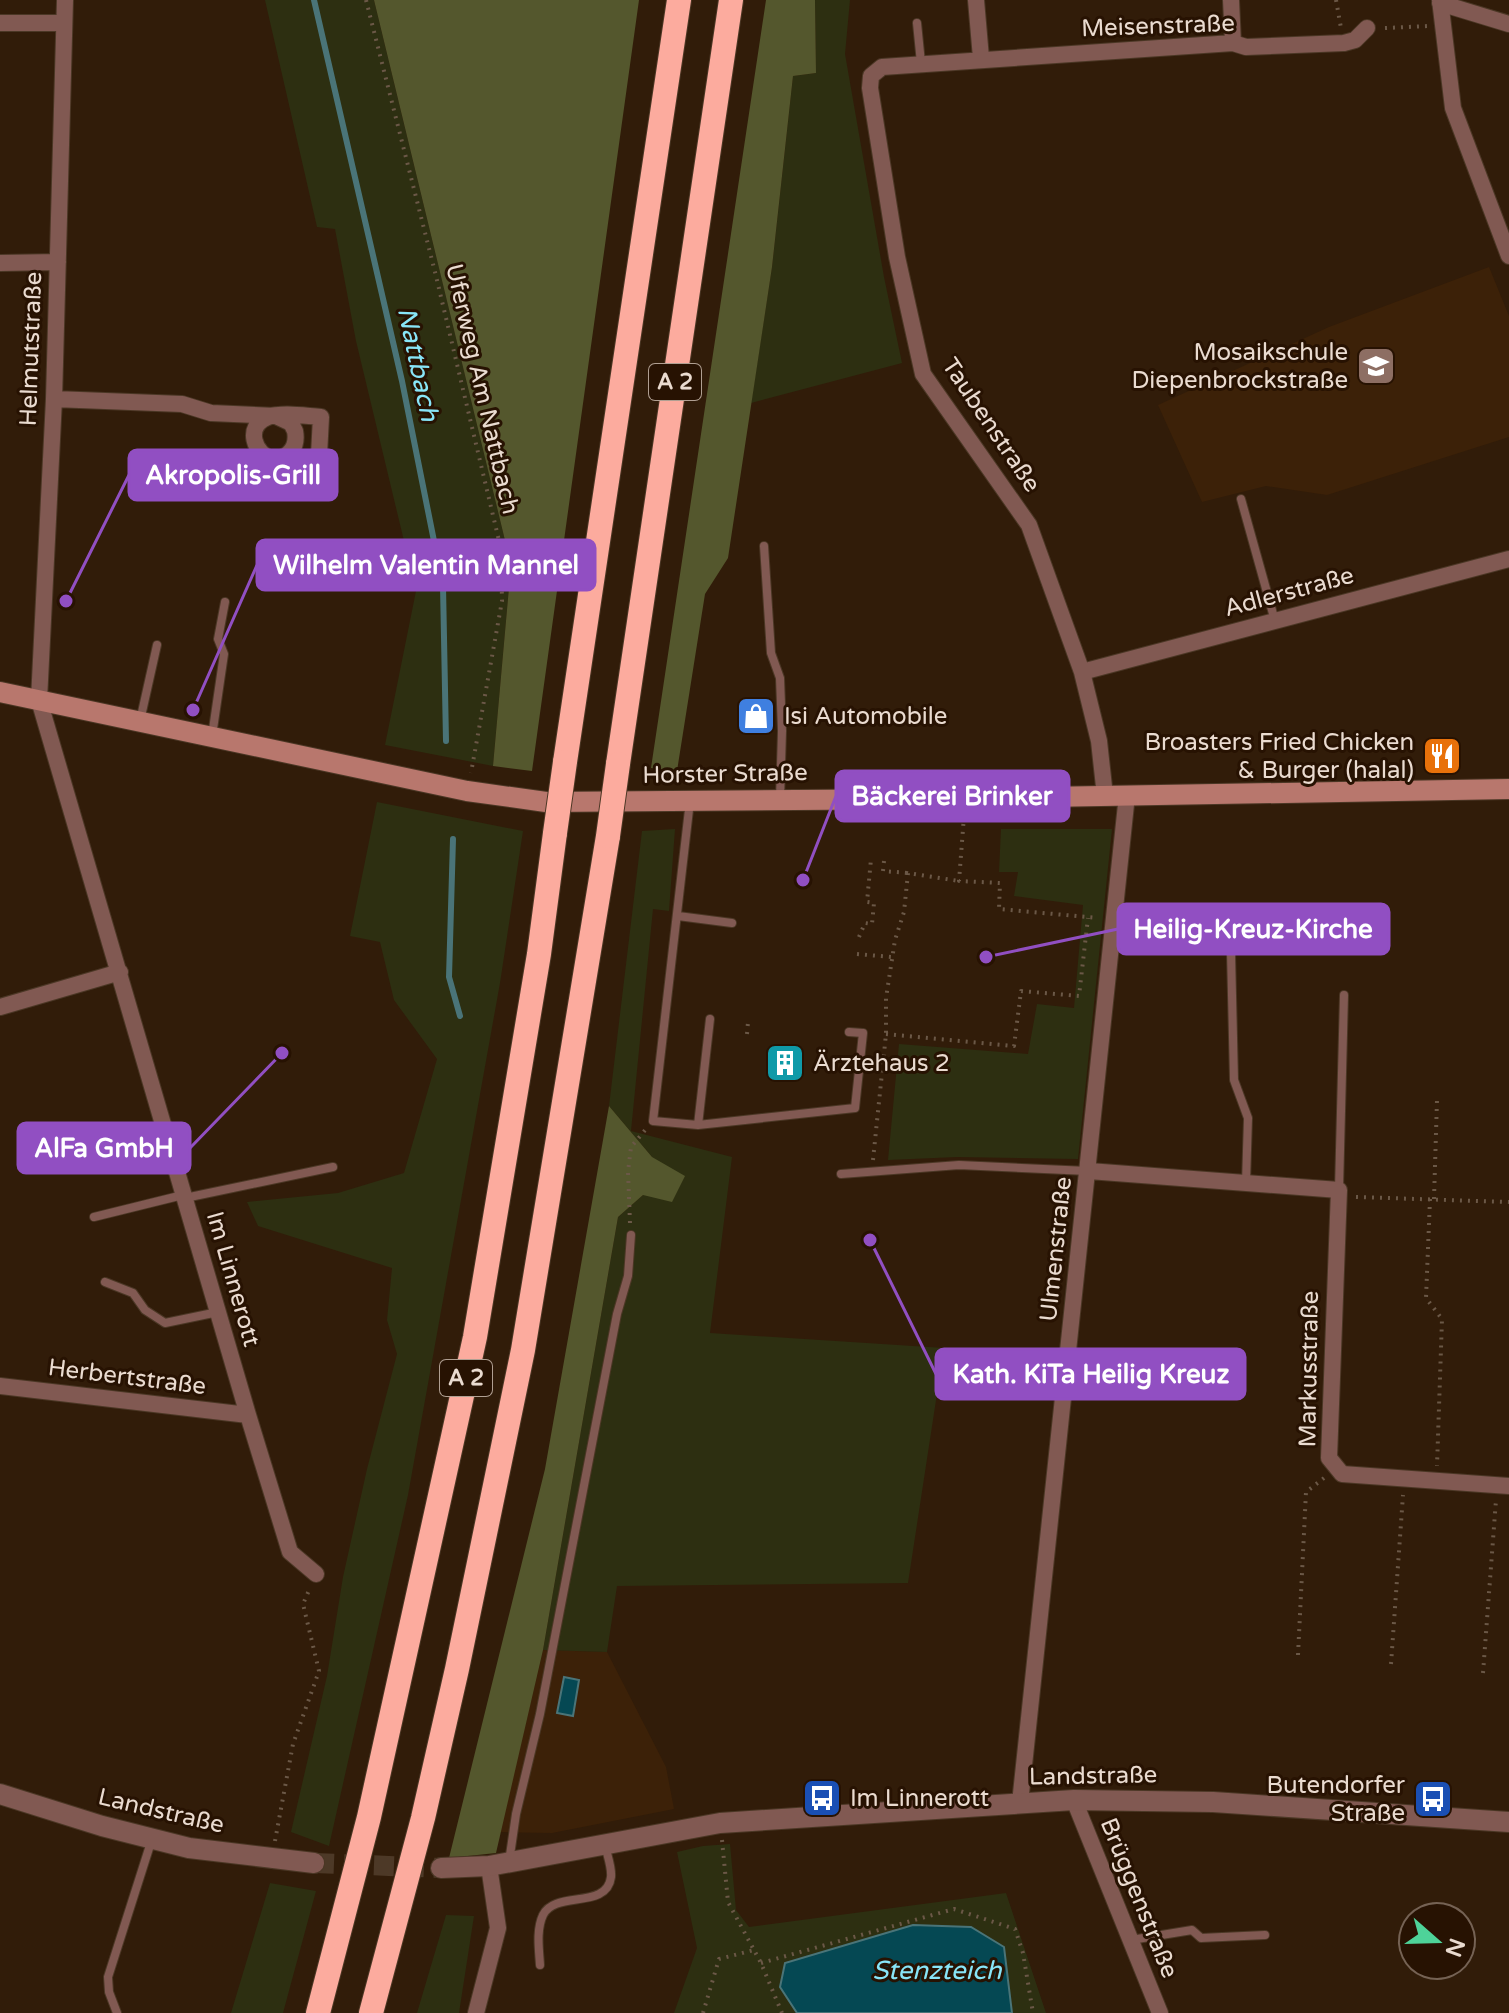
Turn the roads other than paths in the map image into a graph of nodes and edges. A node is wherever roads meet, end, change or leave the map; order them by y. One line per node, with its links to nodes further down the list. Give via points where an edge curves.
1 (65, 0): 8 (street, Helmutstraße)
2 (679, 0): 73 (highway, A 2, bridge, via 539,954 475,1337 388,1739)
3 (731, 0): 74 (highway, A 2, bridge, via 608,836 523,1350 429,1790)
4 (976, 0): 13 (street)
5 (1231, 0): 12 (street)
6 (1440, 2): 10 (street); 16 (street, via 1453,108)
7 (0, 23): 8 (street)
8 (64, 23): 17 (street, Helmutstraße)
9 (917, 23): 14 (lane)
10 (1509, 24)
11 (1367, 28): 12 (street, Meisenstraße, via 1344,43)
12 (1233, 43): 13 (street, Meisenstraße)
13 (981, 58): 14 (street, Meisenstraße)
14 (921, 63): 15 (street, Meisenstraße)
15 (874, 72): 27 (street, Taubenstraße, via 870,88 923,374 1029,525)
16 (1509, 256)
17 (58, 262): 18 (street); 19 (street, Helmutstraße)
18 (0, 263)
19 (54, 399): 20 (street, via 321,417); 29 (street, Helmutstraße)
20 (318, 474)
21 (1241, 499): 25 (lane)
22 (764, 546): 35 (lane, via 771,653 780,678)
23 (1508, 562): 25 (street, Adlerstraße)
24 (225, 602): 31 (lane)
25 (1275, 621): 27 (street, Adlerstraße)
26 (157, 645): 30 (lane)
27 (1082, 672): 34 (street, Taubenstraße, via 1099,741)
28 (0, 692): 29 (main road, Horster Straße)
29 (39, 700): 30 (main road, Horster Straße); 40 (street, Im Linnerott)
30 (140, 722): 31 (main road, Horster Straße)
31 (212, 737): 36 (main road, Horster Straße, via 467,791 546,802)
32 (1509, 789): 33 (main road, Horster Straße)
33 (1127, 795): 34 (main road, Horster Straße); 47 (street, Ulmenstraße)
34 (1105, 796): 35 (main road, Horster Straße)
35 (780, 799): 36 (main road, Horster Straße)
36 (690, 800): 37 (lane)
37 (678, 916): 39 (lane); 45 (lane, via 653,1121)
38 (1220, 916): 49 (lane, via 1231,953 1234,1080 1248,1118)
39 (732, 923)
40 (120, 972): 42 (street); 51 (street, Im Linnerott)
41 (1344, 995): 50 (lane, Markusstraße)
42 (0, 1007)
43 (710, 1019): 45 (lane)
44 (849, 1032): 45 (lane, via 863,1033 855,1108)
45 (698, 1125)
46 (333, 1167): 51 (lane)
47 (1089, 1171): 48 (lane, via 959,1165); 49 (street); 62 (street, Ulmenstraße)
48 (841, 1174)
49 (1246, 1183): 50 (street)
50 (1338, 1193): 58 (street, Markusstraße, via 1329,1458 1342,1474)
51 (184, 1196): 52 (lane); 55 (street, Im Linnerott)
52 (94, 1217)
53 (631, 1235): 67 (lane, via 628,1276 540,1714)
54 (105, 1282): 55 (lane, via 133,1293 145,1310 165,1323)
55 (218, 1312): 57 (street, Im Linnerott)
56 (0, 1386): 57 (street, Herbertstraße)
57 (248, 1415): 59 (street, Im Linnerott, via 290,1552)
58 (1503, 1485)
59 (316, 1574)
60 (0, 1794): 64 (street, Landstraße)
61 (1074, 1800): 62 (street, Landstraße); 63 (street, Landstraße, via 1213,1802); 70 (street, Brüggenstraße)
62 (1020, 1803): 65 (street, Landstraße, via 720,1823)
63 (1509, 1822)
64 (152, 1839): 66 (street, Landstraße); 72 (lane, via 108,1977)
65 (605, 1844): 67 (street, Landstraße); 71 (lane, via 610,1881 599,1895 548,1908 539,1931)
66 (314, 1863)
67 (499, 1864): 68 (street, Landstraße); 75 (street, via 498,1928)
68 (441, 1868)
69 (1265, 1935): 70 (lane, via 1201,1938 1192,1930)
70 (1131, 1940): 76 (street, Brüggenstraße)
71 (540, 1965)
72 (117, 2013)
73 (318, 2013)
74 (371, 2013)
75 (476, 2013)
76 (1160, 2013)

